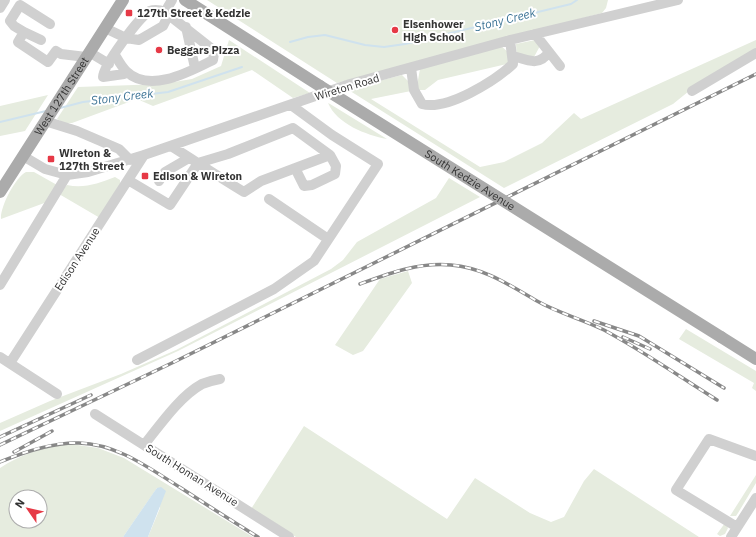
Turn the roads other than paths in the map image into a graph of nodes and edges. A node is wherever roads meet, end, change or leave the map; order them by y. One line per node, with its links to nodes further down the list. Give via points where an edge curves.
1 (5, 0): 6 (street)
2 (122, 0): 10 (main road, West 127th Street)
3 (172, 0): 7 (street)
4 (185, 0): 45 (main road, South Kedzie Avenue, bridge)
5 (678, 0): 12 (street, Wireton Road)
6 (0, 8)
7 (165, 12): 9 (street); 13 (street, via 151,10 141,18); 13 (street, via 166,20 163,26 139,40)
8 (50, 24): 11 (street, via 20,5 10,21)
9 (186, 27): 23 (street); 23 (street, via 214,53 212,60)
10 (105, 28): 13 (street); 18 (main road, West 127th Street)
11 (24, 32): 14 (street); 18 (street, via 18,42 48,62 56,51 61,54)
12 (535, 34): 15 (street, Wireton Road); 16 (street)
13 (126, 38): 19 (street)
14 (40, 40)
15 (510, 40): 20 (street); 24 (street, Wireton Road)
16 (549, 52): 20 (street, via 539,62); 22 (street)
17 (756, 53): 26 (street)
18 (88, 54): 21 (street); 28 (main road, West 127th Street)
19 (115, 55): 21 (street); 25 (street)
20 (513, 56): 24 (street, via 513,64 501,75 456,99 430,106 422,104 414,90)
21 (109, 64): 25 (street, via 103,77 124,74)
22 (560, 66)
23 (196, 68): 25 (street, via 188,73 151,82)
24 (411, 68): 27 (street, Wireton Road, via 350,84)
25 (126, 71)
26 (692, 91)
27 (291, 105): 29 (street, Wireton Road); 42 (street, via 378,164)
28 (46, 119): 32 (main road, West 127th Street); 34 (street, via 119,149)
29 (171, 146): 30 (street, Wireton Road); 33 (street)
30 (144, 155): 34 (street, Wireton Road); 38 (street, Edison Avenue)
31 (330, 155): 35 (street, via 293,128); 36 (street); 36 (street, via 336,166 335,174 312,185 304,186)
32 (23, 156): 37 (street, Wireton Road, via 45,169); 40 (main road, West 127th Street)
33 (189, 158): 35 (street); 39 (street, via 165,172)
34 (130, 160): 37 (street, Wireton Road)
35 (198, 164): 36 (street, via 244,192 261,181); 38 (street, via 170,205)
36 (295, 168)
37 (67, 175): 43 (street)
38 (128, 180): 47 (street, Edison Avenue)
39 (160, 181)
40 (1, 188)
41 (269, 199): 42 (street)
42 (328, 239): 46 (street, via 314,261 274,289)
43 (0, 284)
44 (0, 357): 47 (street)
45 (756, 359)
46 (137, 360)
47 (10, 363): 49 (street)
48 (220, 379): 51 (street, via 203,384 189,394)
49 (58, 394)
50 (95, 414): 51 (street, South Homan Avenue)
51 (144, 445): 55 (street, South Homan Avenue)
52 (756, 456): 54 (street, via 709,439 676,490)
53 (756, 498): 54 (street)
54 (737, 527): 56 (street)
55 (289, 537)
56 (731, 537)

